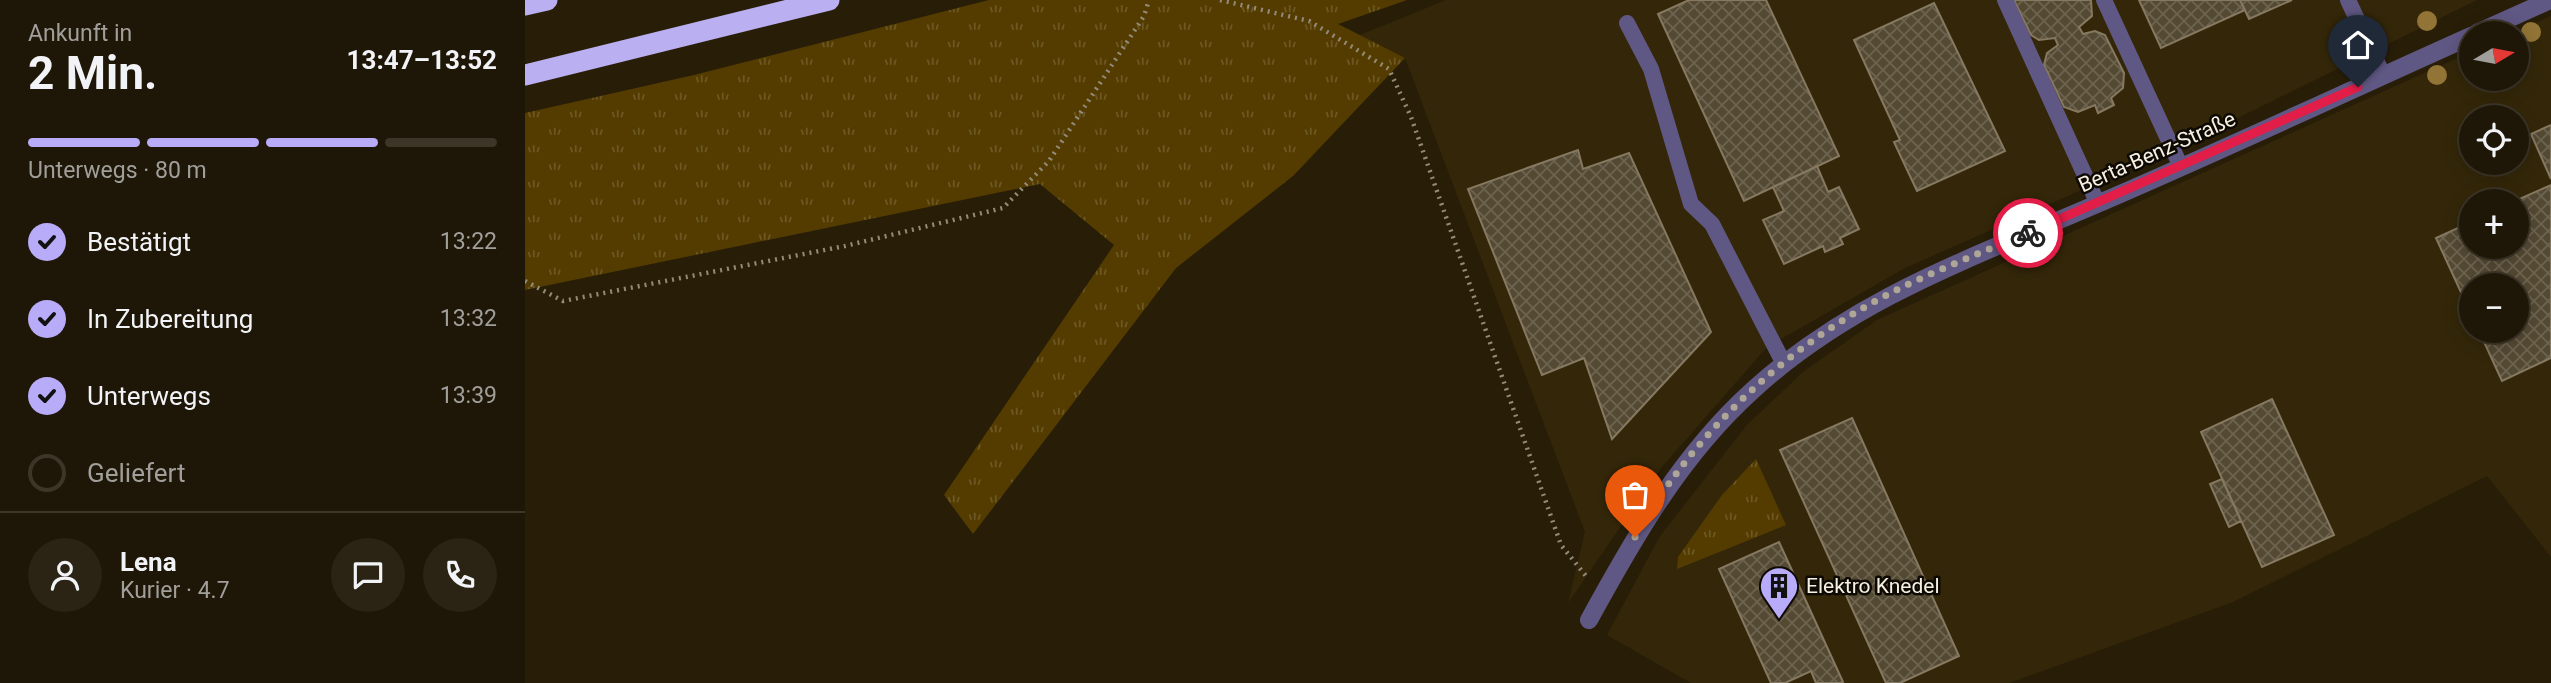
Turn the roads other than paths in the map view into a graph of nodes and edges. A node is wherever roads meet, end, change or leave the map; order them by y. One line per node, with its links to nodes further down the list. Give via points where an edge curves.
1 (547, 0): 7 (highway)
2 (829, 0): 11 (highway)
3 (2005, 0): 14 (lane)
4 (2104, 0): 13 (lane)
5 (2348, 0): 12 (lane)
6 (2550, 0): 8 (street)
7 (525, 5)
8 (2504, 21)
9 (1627, 23): 15 (lane, via 1651,69 1691,204 1712,225)
10 (2459, 41): 12 (street, Berta-Benz-Straße)
11 (525, 75)
12 (2383, 75): 13 (street, Berta-Benz-Straße)
13 (2181, 167): 14 (street, Berta-Benz-Straße)
14 (2098, 204): 15 (street, Berta-Benz-Straße, via 1921,278 1858,311)
15 (1784, 364): 16 (street, Berta-Benz-Straße, via 1695,450 1646,517)
16 (1589, 620)

